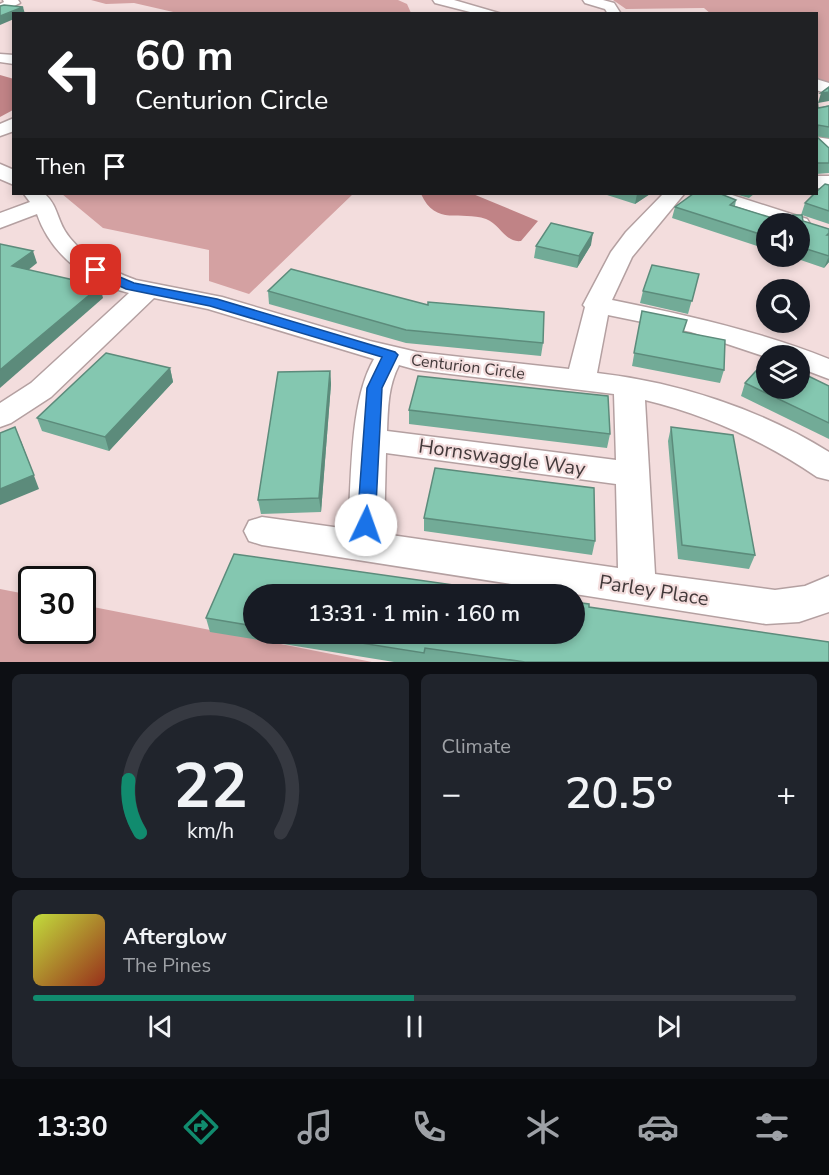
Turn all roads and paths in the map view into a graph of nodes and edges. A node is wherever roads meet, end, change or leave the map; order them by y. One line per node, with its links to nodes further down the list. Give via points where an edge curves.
1 (9, 0): 4 (street, via 14,3)
2 (439, 0): 5 (street)
3 (589, 0): 6 (street, via 610,6)
4 (0, 9)
5 (488, 12)
6 (614, 12)
7 (673, 195): 15 (street, via 635,233 611,271)
8 (713, 195): 11 (street)
9 (781, 195): 11 (street)
10 (39, 199): 13 (street); 14 (street, Centurion Circle, via 55,234 76,257 114,280)
11 (761, 211): 12 (street)
12 (767, 213)
13 (0, 221)
14 (148, 290): 17 (street, Centurion Circle, via 213,302); 22 (street, via 40,390)
15 (596, 305): 16 (street, via 697,325); 20 (street)
16 (758, 345)
17 (390, 355): 20 (street, Centurion Circle); 23 (street, via 375,388)
18 (810, 362): 19 (street)
19 (829, 370)
20 (581, 380): 21 (street, Centurion Circle)
21 (629, 386): 24 (street, Centurion Circle, via 733,418 767,432); 25 (street)
22 (0, 416)
23 (371, 440): 25 (street, Hornswaggle Way); 27 (street)
24 (829, 468)
25 (632, 474): 28 (street)
26 (262, 531): 27 (street, Parley Place)
27 (365, 546): 28 (street, Parley Place)
28 (637, 587): 29 (street, Parley Place, via 784,608 814,602)
29 (829, 592)

